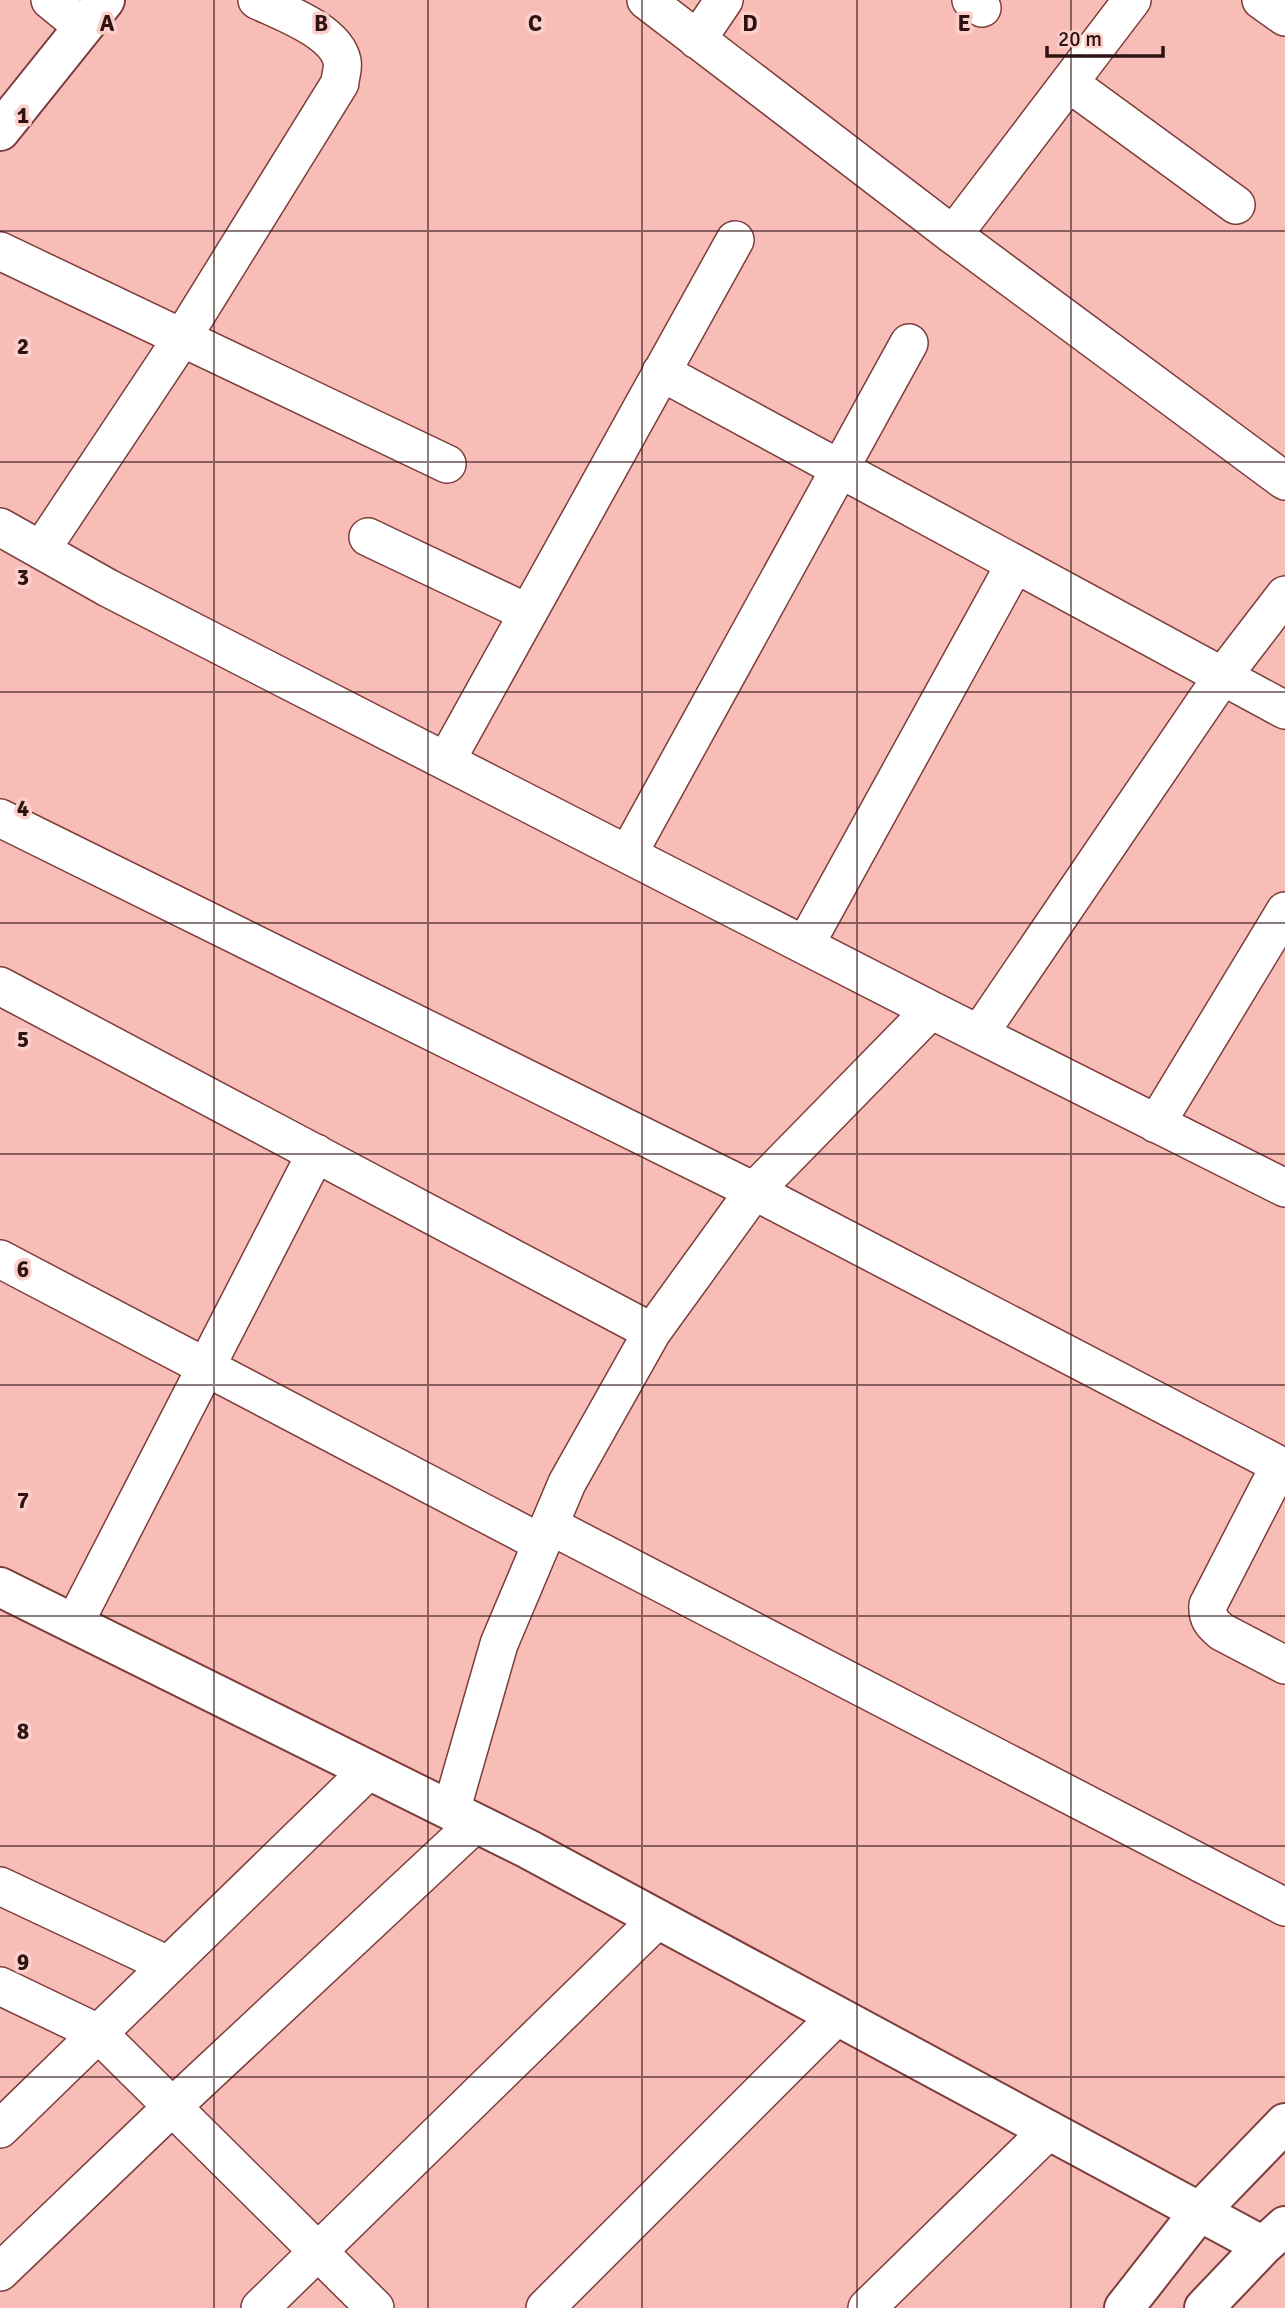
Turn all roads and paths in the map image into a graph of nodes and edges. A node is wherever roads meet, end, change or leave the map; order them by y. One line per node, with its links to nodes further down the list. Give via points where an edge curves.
1 (50, 0): 6 (street)
2 (257, 0): 14 (street, via 319,31 334,45 343,61 340,83)
3 (646, 0): 7 (street)
4 (724, 0): 7 (street)
5 (1132, 0): 8 (street)
6 (94, 13): 9 (street)
7 (698, 40): 11 (street)
8 (1069, 83): 10 (street); 11 (street)
9 (0, 131)
10 (1236, 205)
11 (953, 235): 19 (street)
12 (735, 240): 16 (street)
13 (0, 251): 14 (street)
14 (182, 338): 17 (street); 22 (street)
15 (909, 343): 18 (street)
16 (661, 372): 18 (street); 25 (street)
17 (447, 464)
18 (839, 469): 23 (street); 30 (street)
19 (1285, 481)
20 (0, 527): 22 (street)
21 (368, 537): 25 (street)
22 (41, 550): 28 (street)
23 (1015, 564): 26 (street); 32 (street)
24 (1285, 595): 26 (street)
25 (528, 613): 28 (street)
26 (1222, 677): 27 (street); 35 (street)
27 (1285, 710)
28 (446, 761): 30 (street)
29 (0, 818): 39 (street)
30 (628, 854): 32 (street)
31 (1285, 911): 36 (street)
32 (805, 945): 34 (street)
33 (0, 986): 37 (street)
34 (931, 1010): 35 (street); 39 (street)
35 (979, 1034): 36 (street)
36 (1156, 1124): 38 (street)
37 (316, 1153): 41 (street); 42 (street)
38 (1285, 1188)
39 (754, 1191): 41 (street); 43 (street)
40 (0, 1259): 42 (street)
41 (652, 1332): 44 (street, via 566,1483)
42 (206, 1368): 44 (street); 46 (street)
43 (1283, 1466): 47 (street, via 1208,1605 1207,1615 1222,1632)
44 (545, 1534): 49 (street, via 499,1644); 51 (street)
45 (0, 1587): 46 (street)
46 (74, 1624): 48 (street)
47 (1285, 1665)
48 (369, 1770): 49 (street); 53 (street)
49 (464, 1817): 52 (street); 57 (street)
50 (0, 1885): 53 (street)
51 (1285, 1907)
52 (658, 1919): 55 (street); 63 (street)
53 (168, 1965): 56 (street)
54 (0, 1986): 56 (street)
55 (837, 2016): 60 (street); 67 (street)
56 (99, 2033): 57 (street); 59 (street)
57 (172, 2107): 63 (street); 64 (street)
58 (1285, 2123): 61 (street)
59 (0, 2129)
60 (1049, 2130): 61 (street); 68 (street)
61 (1200, 2211): 62 (street); 69 (street)
62 (1274, 2236): 70 (street)
63 (318, 2251): 65 (street); 66 (street)
64 (0, 2272)
65 (260, 2308)
66 (375, 2308)
67 (544, 2308)
68 (867, 2308)
69 (1124, 2308)
70 (1204, 2308)

